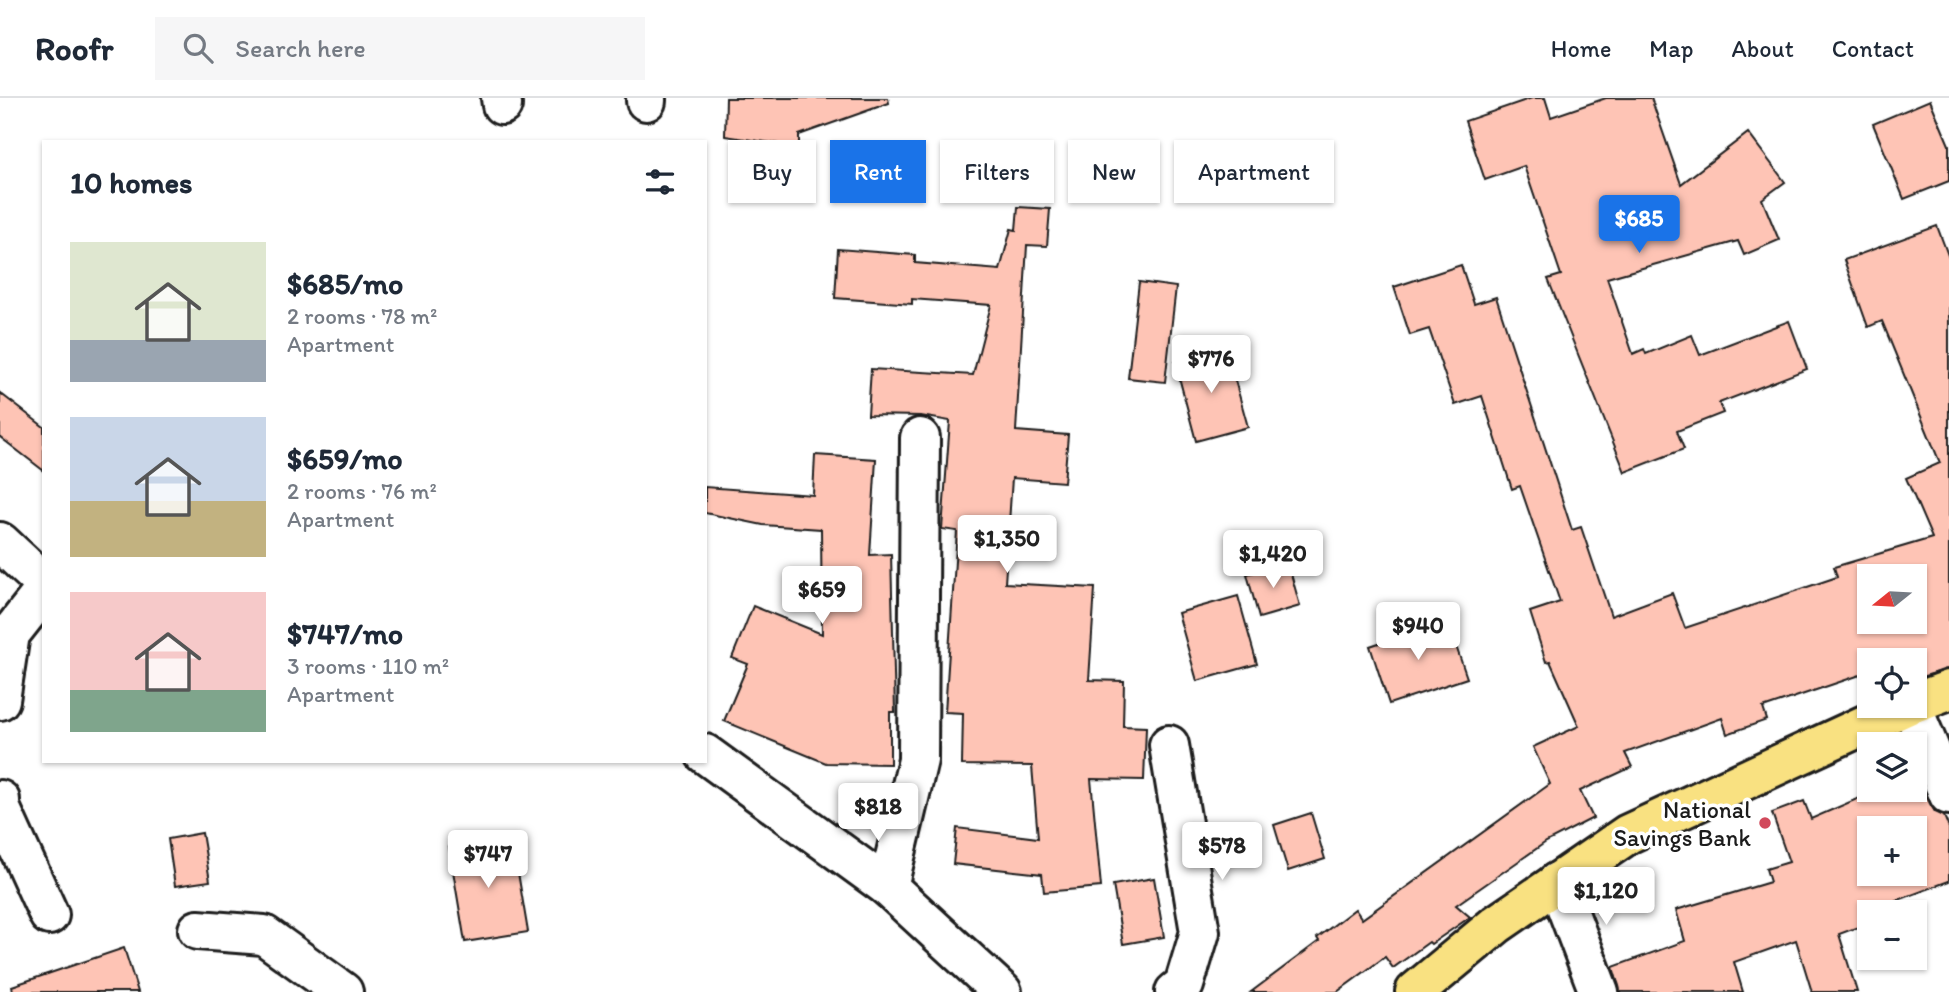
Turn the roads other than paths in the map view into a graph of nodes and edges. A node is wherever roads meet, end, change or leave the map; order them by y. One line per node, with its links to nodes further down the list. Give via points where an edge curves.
1 (920, 438): 15 (street, via 918,760)
2 (0, 542): 3 (street)
3 (42, 581)
4 (42, 594): 7 (street, via 10,634)
5 (1949, 690): 6 (main road)
6 (1927, 698)
7 (0, 700)
8 (1881, 718): 14 (main road, via 1628,834)
9 (1917, 718): 12 (street)
10 (1169, 745): 20 (street, via 1200,932 1184,985)
11 (707, 755): 15 (street)
12 (1949, 795)
13 (0, 800): 16 (street)
14 (1558, 882): 21 (main road, via 1497,924); 22 (street)
15 (888, 887): 19 (street)
16 (50, 915)
17 (198, 930): 18 (street, via 264,935)
18 (343, 992)
19 (1002, 992)
20 (1175, 992)
21 (1415, 992)
22 (1599, 992)

